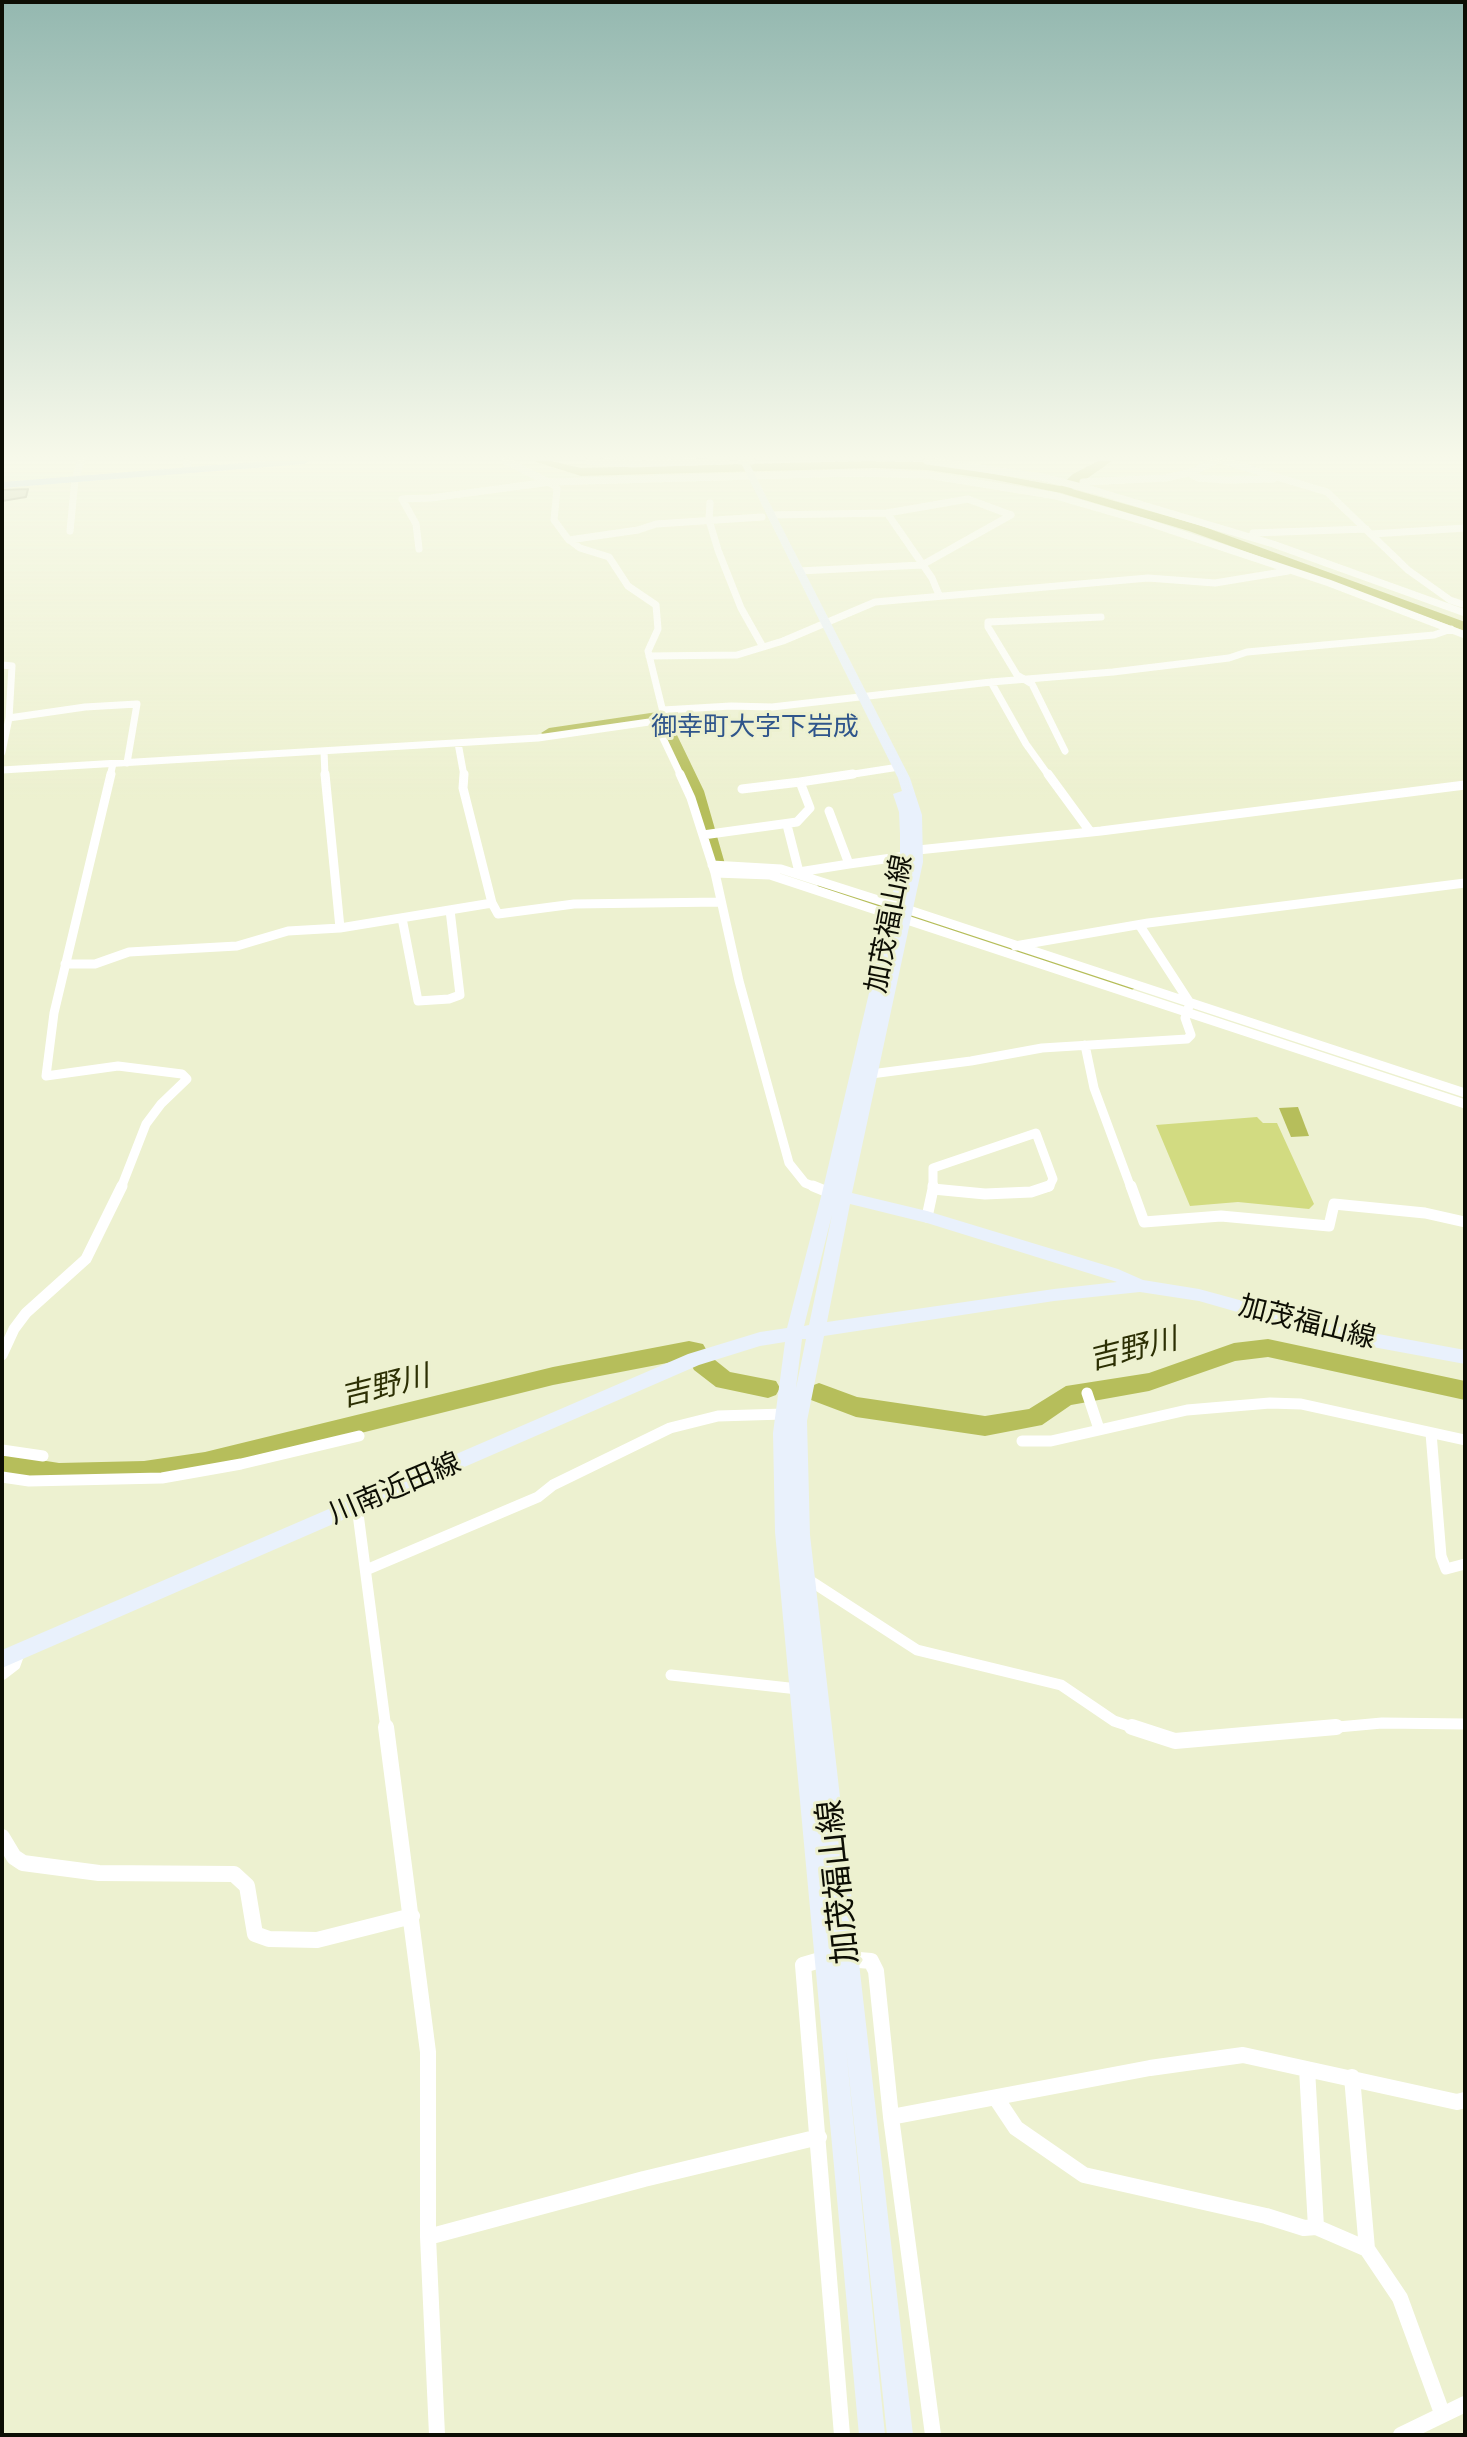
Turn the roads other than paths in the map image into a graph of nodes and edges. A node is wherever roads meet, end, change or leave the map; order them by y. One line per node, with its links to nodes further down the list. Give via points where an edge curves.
1 (621, 575): 18 (street, via 628,586 656,605 659,629)
2 (728, 575): 17 (street)
3 (796, 575): 14 (main road, 加茂福山線)
4 (801, 575): 14 (main road, 加茂福山線)
5 (928, 575): 10 (street)
6 (1263, 575): 10 (street, via 1214,583 1148,578)
7 (1304, 575): 15 (street)
8 (1359, 575): 12 (street)
9 (1415, 575): 11 (street)
10 (939, 595): 14 (street, via 875,602)
11 (1465, 606)
12 (1465, 613)
13 (1101, 617): 20 (street, via 988,622 1017,675)
14 (822, 624): 17 (street); 22 (main road, 加茂福山線)
15 (1451, 629): 16 (street); 20 (street, via 1434,635)
16 (1465, 635)
17 (763, 647): 18 (street, via 737,655)
18 (649, 656): 24 (street)
19 (2, 665): 23 (street, via 12,666)
20 (1025, 679): 21 (street); 28 (street, via 1032,684)
21 (991, 682): 22 (street); 39 (street, via 1026,744)
22 (858, 696): 24 (street, via 772,707 702,706); 32 (main road, 加茂福山線)
23 (5, 703): 25 (street)
24 (663, 715): 26 (street, via 538,738); 40 (street, via 662,736)
25 (9, 718): 29 (street); 30 (street, via 137,704)
26 (458, 743): 27 (street); 48 (street, via 463,788)
27 (324, 751): 30 (street); 53 (street)
28 (1065, 751)
29 (2, 752)
30 (127, 763): 31 (street)
31 (113, 764): 33 (street); 55 (street)
32 (894, 767): 34 (street); 41 (main road, 加茂福山線, via 916,815); 42 (main road, 加茂福山線, via 905,812)
33 (2, 770)
34 (800, 782): 36 (street); 38 (street, via 810,808 797,822)
35 (1465, 785): 39 (street)
36 (743, 789)
37 (830, 811): 43 (street)
38 (787, 825): 40 (street); 45 (street)
39 (1089, 830): 41 (street)
40 (706, 835): 44 (street)
41 (918, 849): 42 (street); 50 (main road, 加茂福山線)
42 (906, 856): 43 (street); 50 (main road, 加茂福山線)
43 (849, 864): 45 (street)
44 (715, 867): 45 (street); 47 (street)
45 (793, 876): 50 (street)
46 (1465, 883): 52 (street)
47 (721, 902): 48 (street, via 574,904 498,914); 62 (street, via 789,1163 806,1183)
48 (492, 903): 49 (street)
49 (450, 910): 51 (street); 51 (street, via 460,995 449,999 418,1001)
50 (900, 913): 54 (street); 56 (street); 58 (main road, 加茂福山線); 62 (main road, 加茂福山線)
51 (401, 918): 53 (street)
52 (1140, 926): 54 (street); 56 (street)
53 (340, 928): 55 (street, via 288,931 237,946 130,952 95,964)
54 (1015, 946): 56 (street)
55 (65, 964): 68 (street, via 46,1076 118,1066 183,1074 187,1079 146,1124 130,1170 86,1259 26,1313)
56 (1188, 1008): 57 (street, via 1185,1018 1191,1035 1187,1039); 59 (street); 60 (street)
57 (1085, 1045): 58 (street); 64 (street, via 1094,1088 1144,1222 1221,1216 1329,1226 1334,1204)
58 (871, 1074): 62 (main road, 加茂福山線)
59 (1465, 1093)
60 (1465, 1104)
61 (933, 1189): 61 (street, via 1031,1192 1049,1187 1053,1179 1036,1133 933,1168); 63 (street)
62 (837, 1194): 63 (main road); 66 (main road, 加茂福山線); 67 (main road, 加茂福山線)
63 (927, 1217): 65 (main road, via 1118,1275)
64 (1465, 1222)
65 (1140, 1286): 66 (main road, 加茂福山線); 69 (main road, 加茂福山線, via 1199,1295 1335,1333)
66 (817, 1330): 67 (main road, 加茂福山線); 83 (main road, 加茂福山線, via 797,1440)
67 (794, 1334): 71 (main road, 加茂福山線); 80 (main road, 川南近田線, via 700,1357)
68 (2, 1355)
69 (1465, 1357)
70 (1087, 1393): 72 (street)
71 (784, 1414): 82 (street, via 718,1416 670,1428 553,1485 538,1497); 88 (main road, 加茂福山線, via 783,1532)
72 (1099, 1429): 73 (street, via 1188,1410 1270,1403 1301,1404); 76 (street, via 1051,1441)
73 (1431, 1433): 75 (street); 81 (street, via 1441,1556 1446,1569)
74 (359, 1436): 79 (street, via 162,1478 29,1482)
75 (1465, 1440)
76 (1022, 1441)
77 (2, 1450): 78 (street)
78 (43, 1456)
79 (2, 1477)
80 (357, 1506): 82 (street); 84 (main road, 川南近田線)
81 (1465, 1564)
82 (366, 1570): 91 (street)
83 (806, 1578): 89 (street, via 917,1650 1061,1685 1114,1721 1175,1741 1382,1723); 93 (main road, 加茂福山線)
84 (20, 1651): 85 (main road, 川南近田線); 86 (street, via 15,1665)
85 (2, 1659)
86 (2, 1675)
87 (671, 1675): 88 (street)
88 (798, 1689): 92 (main road, 加茂福山線)
89 (1465, 1724)
90 (2, 1838): 91 (street, via 23,1863 99,1873 234,1874 247,1886 255,1934 270,1939 317,1940)
91 (412, 1916): 101 (street, via 428,2052)
92 (827, 1958): 99 (street, via 803,1965); 107 (main road, 加茂福山線)
93 (848, 1959): 98 (street, via 871,1961 876,1971); 108 (main road, 加茂福山線)
94 (1307, 2069): 95 (street); 96 (street, via 1243,2055); 100 (street)
95 (1352, 2077): 97 (street, via 1457,2102); 102 (street)
96 (996, 2098): 98 (street); 100 (street, via 1016,2127 1083,2175 1304,2228)
97 (1465, 2100)
98 (891, 2117): 109 (street)
99 (819, 2137): 101 (street); 106 (street)
100 (1316, 2227): 102 (street)
101 (428, 2237): 105 (street)
102 (1367, 2249): 104 (street, via 1400,2298)
103 (1465, 2404): 104 (street)
104 (1441, 2413): 110 (street)
105 (437, 2435)
106 (842, 2435)
107 (872, 2435)
108 (900, 2435)
109 (933, 2435)
110 (1401, 2435)

